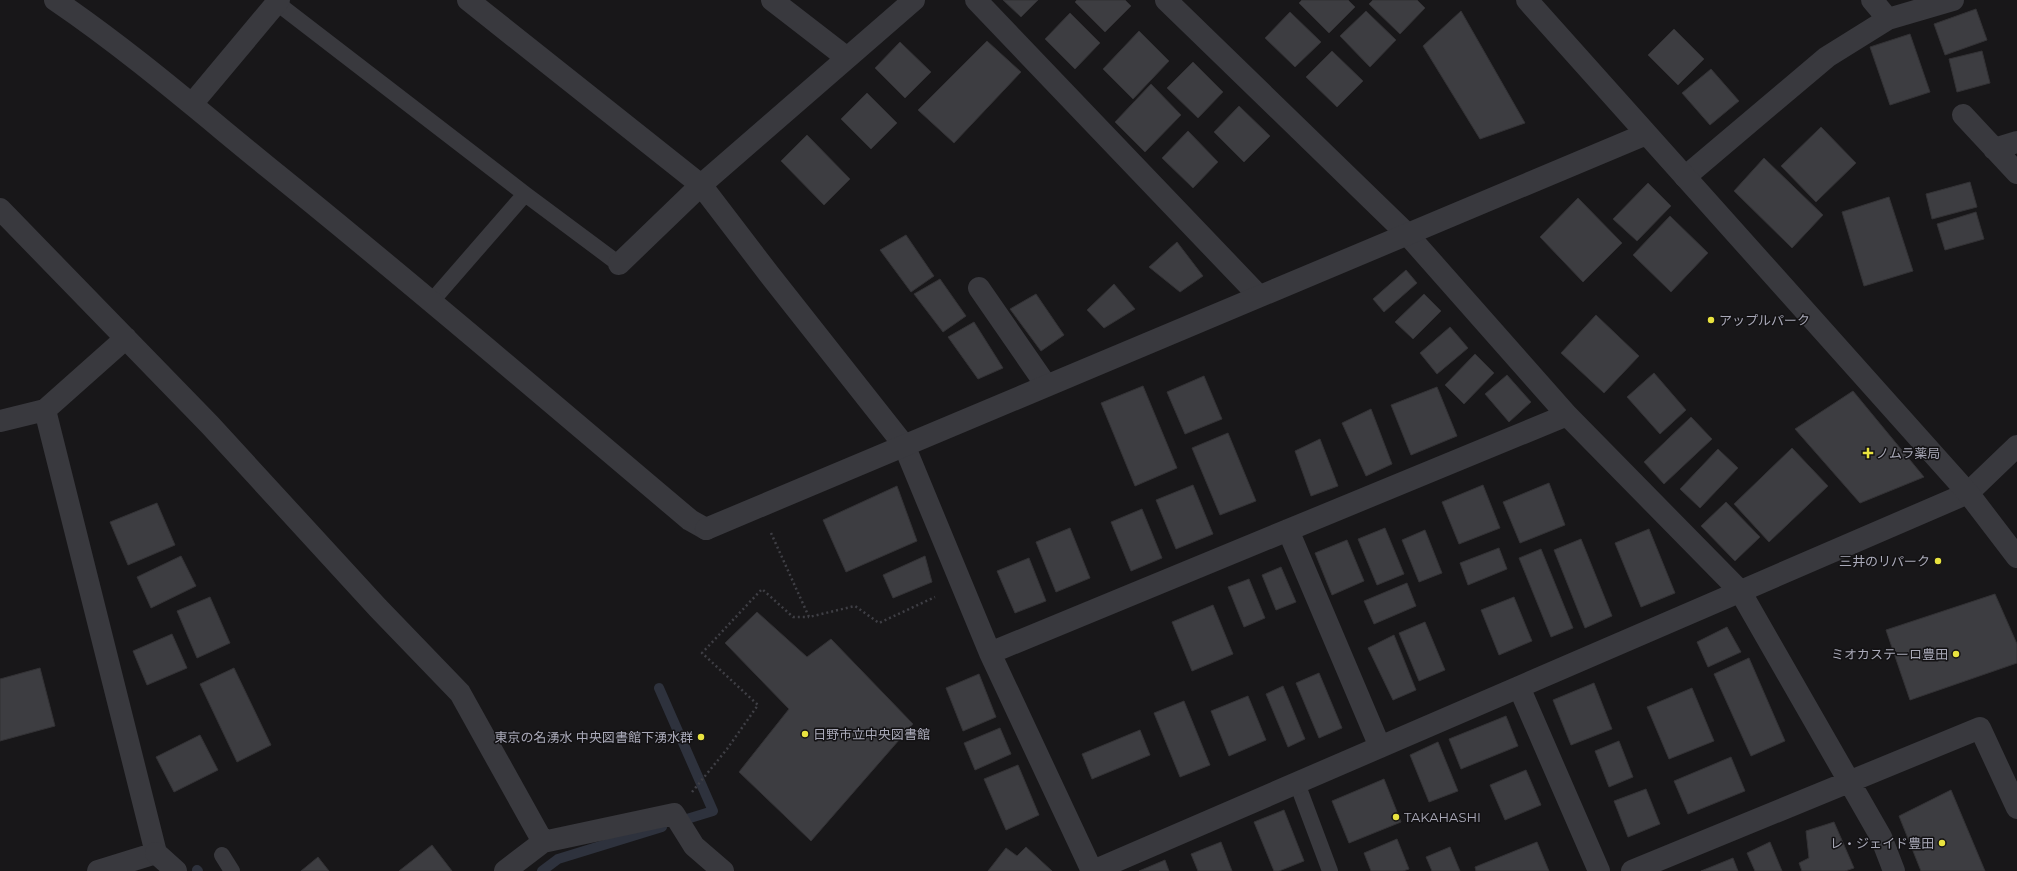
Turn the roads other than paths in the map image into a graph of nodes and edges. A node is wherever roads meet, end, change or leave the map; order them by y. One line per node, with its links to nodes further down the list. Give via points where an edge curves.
1 (55, 0): 13 (street)
2 (468, 0): 20 (street)
3 (772, 0): 12 (street)
4 (914, 0): 12 (street)
5 (976, 0): 26 (street)
6 (1166, 0): 23 (street)
7 (1527, 0): 15 (street)
8 (1872, 0): 11 (street)
9 (1953, 0): 11 (street)
10 (276, 1): 13 (street); 21 (lane)
11 (1888, 19): 19 (street, via 1827,57)
12 (847, 58): 20 (street)
13 (192, 104): 27 (street)
14 (1963, 115): 17 (street)
15 (1646, 134): 19 (street); 23 (street)
16 (2017, 142): 17 (street)
17 (1994, 149): 18 (street)
18 (2017, 173)
19 (1685, 177): 35 (street)
20 (701, 185): 24 (street); 33 (street)
21 (525, 194): 24 (lane); 27 (lane)
22 (0, 209): 28 (street)
23 (1407, 234): 26 (street); 31 (street)
24 (619, 264)
25 (979, 288): 29 (street)
26 (1259, 296): 29 (street)
27 (431, 302): 33 (street, via 690,520 706,529)
28 (126, 338): 30 (street); 45 (street, via 460,693)
29 (1046, 386): 33 (street)
30 (45, 410): 32 (street); 46 (street)
31 (1567, 415): 36 (street); 38 (street)
32 (0, 421)
33 (904, 445): 39 (street)
34 (2017, 446): 35 (street)
35 (1968, 493): 37 (street); 38 (street)
36 (1288, 530): 39 (street); 41 (street)
37 (2017, 557)
38 (1740, 591): 40 (street); 42 (street)
39 (990, 653): 53 (street)
40 (1519, 687): 41 (street); 55 (street)
41 (1380, 747): 43 (street)
42 (1850, 782): 44 (street, via 1980,728); 56 (street); 57 (street, via 1881,838)
43 (1297, 783): 53 (street); 54 (lane)
44 (2017, 808)
45 (543, 842): 51 (street); 52 (street, via 674,814 694,846)
46 (156, 853): 48 (street); 49 (street)
47 (222, 855): 50 (lane)
48 (98, 871)
49 (176, 871)
50 (232, 871)
51 (505, 871)
52 (723, 871)
53 (1092, 871)
54 (1330, 871)
55 (1599, 871)
56 (1632, 871)
57 (1894, 871)

